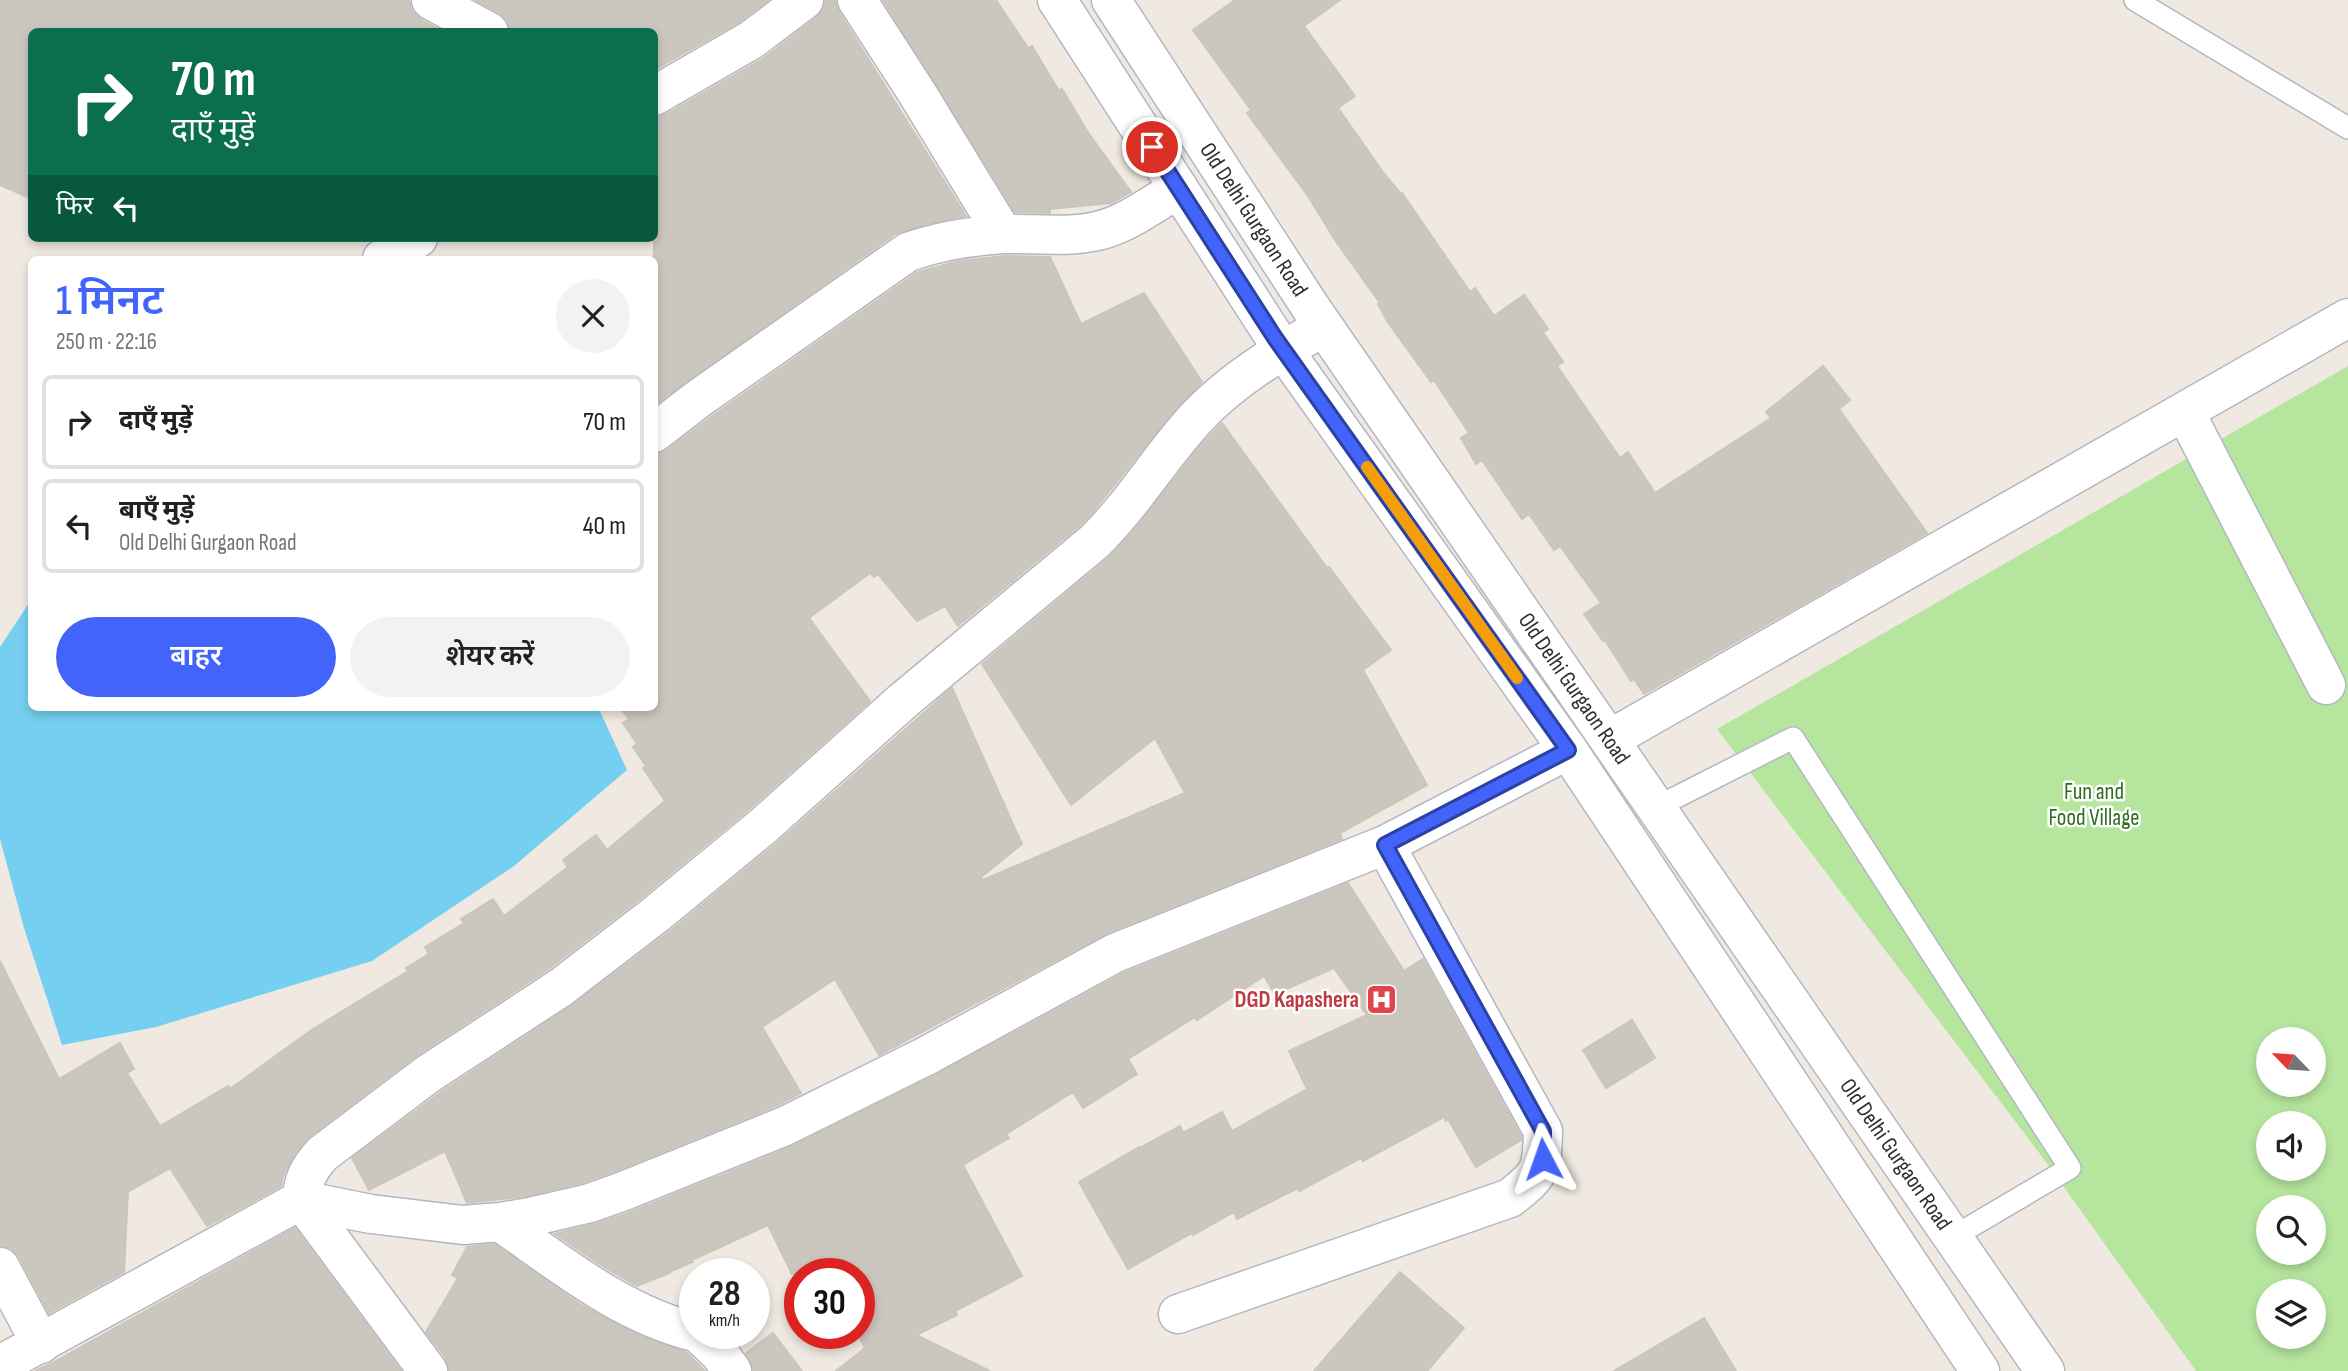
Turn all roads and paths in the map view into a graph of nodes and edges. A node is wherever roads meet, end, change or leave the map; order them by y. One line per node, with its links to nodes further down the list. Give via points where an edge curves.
1 (431, 0): 7 (street)
2 (804, 0): 8 (street, via 751,40)
3 (857, 0): 11 (street)
4 (1057, 0): 10 (street, Old Delhi Gurgaon Road)
5 (1111, 0): 15 (street, Old Delhi Gurgaon Road)
6 (2135, 0): 9 (lane)
7 (482, 28)
8 (658, 94)
9 (2348, 128)
10 (1179, 189): 11 (street, via 1100,231 1056,236); 16 (street, Old Delhi Gurgaon Road)
11 (1003, 234): 18 (street, via 934,243 908,252)
12 (411, 242): 13 (street)
13 (387, 256)
14 (2348, 318): 17 (street)
15 (1324, 327): 16 (street); 20 (street, Old Delhi Gurgaon Road)
16 (1283, 349): 21 (street, Old Delhi Gurgaon Road); 24 (street, via 1235,383 1197,418 1094,542 655,915 560,988 428,1074 322,1154 303,1179)
17 (2185, 412): 19 (street); 20 (street)
18 (658, 430)
19 (2326, 685)
20 (1610, 740): 22 (street, Old Delhi Gurgaon Road)
21 (1568, 750): 23 (street); 35 (street, Old Delhi Gurgaon Road)
22 (1657, 807): 26 (street, Old Delhi Gurgaon Road); 26 (lane, via 1793,738 2070,1168)
23 (1385, 845): 25 (street, via 1115,953 785,1126 590,1203); 28 (street, via 1543,1131 1543,1159 1533,1180 1510,1198)
24 (301, 1199): 25 (street, via 412,1220 463,1225); 30 (street); 33 (street)
25 (500, 1222): 29 (street, via 619,1302)
26 (1953, 1237): 36 (street, Old Delhi Gurgaon Road)
27 (0, 1267): 30 (street)
28 (1178, 1314)
29 (679, 1328)
30 (41, 1344): 32 (street)
31 (715, 1349): 34 (street)
32 (0, 1365)
33 (428, 1371)
34 (732, 1371)
35 (1980, 1371)
36 (2045, 1371)

